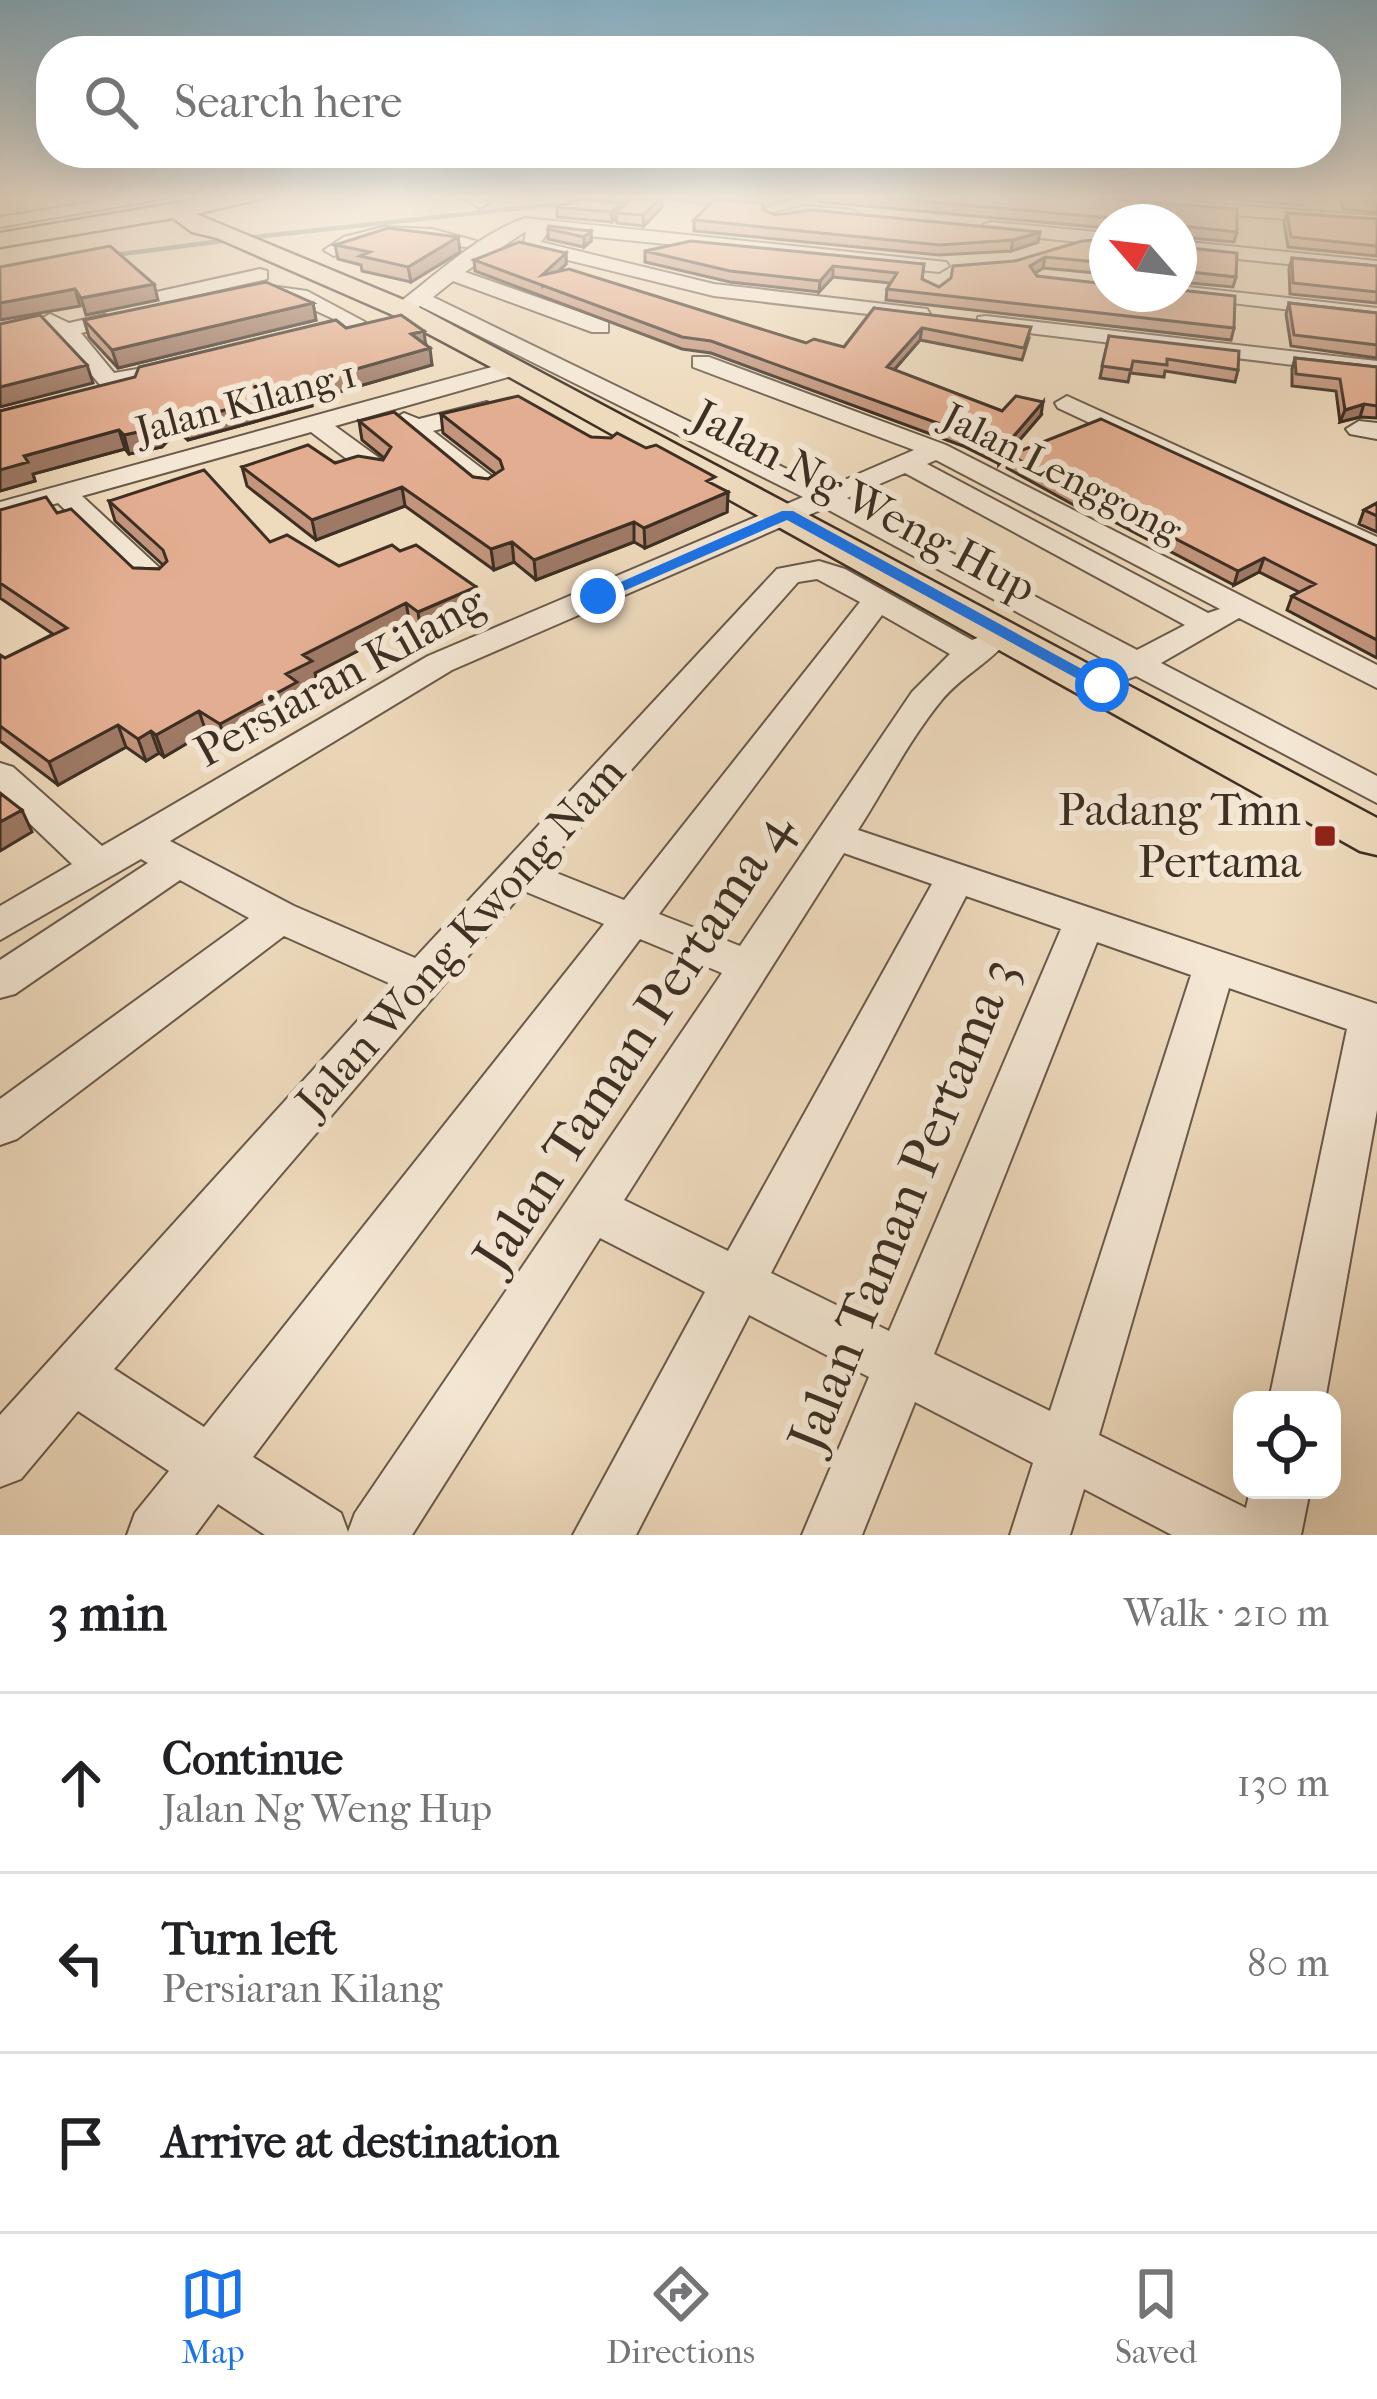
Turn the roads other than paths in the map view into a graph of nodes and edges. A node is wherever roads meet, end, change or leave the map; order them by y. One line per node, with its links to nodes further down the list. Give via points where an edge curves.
1 (281, 268): 12 (street)
2 (328, 268): 10 (main road, Jalan Ng Weng Hup)
3 (457, 268): 7 (street)
4 (622, 268): 8 (street, via 696,286)
5 (823, 268): 8 (street)
6 (1270, 268): 14 (street)
7 (450, 273): 10 (street); 13 (street)
8 (939, 285): 14 (street)
9 (1197, 299): 14 (street)
10 (412, 308): 12 (street, via 277,346 354,322 270,288); 17 (main road, Jalan Ng Weng Hup); 28 (street)
11 (1377, 314): 14 (street)
12 (50, 325): 18 (street, via 109,381 208,363)
13 (600, 327)
14 (1270, 329): 16 (street)
15 (700, 362): 24 (street, Jalan Lenggong)
16 (1377, 368)
17 (516, 390): 20 (street, Jalan Kilang 1); 22 (street); 23 (street); 30 (main road, Jalan Ng Weng Hup)
18 (92, 395)
19 (1067, 403): 31 (street)
20 (381, 405): 21 (street, Jalan Kilang 1); 22 (street)
21 (315, 423): 25 (street); 27 (street, Jalan Kilang 1)
22 (415, 428): 26 (street)
23 (603, 447)
24 (922, 457): 28 (street, Persiaran Kilang); 34 (street, Jalan Lenggong); 35 (street)
25 (377, 469)
26 (488, 487)
27 (63, 493): 29 (street, Jalan Kilang 1); 32 (street)
28 (826, 498): 30 (street, Persiaran Kilang); 37 (street)
29 (0, 511)
30 (788, 514): 36 (main road, Jalan Ng Weng Hup); 43 (street, Persiaran Kilang, via 440,663)
31 (1377, 548)
32 (154, 579)
33 (878, 600): 36 (street, Jalan Wong Kwong Nam); 45 (street, Jalan Wong Kwong Nam, via 818,570 788,575); 48 (street)
34 (1243, 610): 35 (street); 38 (street, Jalan Lenggong)
35 (1206, 624): 37 (street)
36 (990, 643): 37 (main road, Jalan Ng Weng Hup); 41 (street, Jalan Taman Pertama 4, via 924,699)
37 (1116, 674): 40 (street); 42 (main road, Jalan Ng Weng Hup)
38 (1377, 678)
39 (0, 775): 44 (street)
40 (1377, 791)
41 (835, 836): 46 (street); 52 (street, Jalan Taman Pertama 4)
42 (1377, 839)
43 (158, 853): 44 (street, Persiaran Kilang); 47 (street); 54 (street)
44 (99, 866): 50 (street, Persiaran Kilang)
45 (517, 873): 48 (street); 53 (street, Jalan Wong Kwong Nam)
46 (956, 876): 49 (street); 58 (street)
47 (280, 916): 53 (street); 56 (street)
48 (630, 920): 52 (street); 64 (street)
49 (1085, 920): 51 (street); 59 (street, Jalan Taman Pertama 3)
50 (0, 925)
51 (1215, 965): 55 (street); 62 (street)
52 (750, 967): 57 (street, Jalan Taman Pertama 4)
53 (421, 980): 60 (street, Jalan Wong Kwong Nam)
54 (0, 982)
55 (1374, 1021): 61 (street)
56 (0, 1125)
57 (593, 1209): 58 (street); 68 (street, Jalan Taman Pertama 4)
58 (737, 1280): 59 (street); 69 (street)
59 (902, 1368): 62 (street); 70 (street, Jalan Taman Pertama 3)
60 (74, 1376): 63 (street, Jalan Wong Kwong Nam); 64 (street)
61 (1300, 1391)
62 (1066, 1448): 71 (street); 72 (street)
63 (0, 1458)
64 (212, 1465): 66 (street); 67 (street)
65 (1278, 1499): 73 (street)
66 (157, 1535)
67 (319, 1535)
68 (376, 1535)
69 (603, 1535)
70 (832, 1535)
71 (1040, 1535)
72 (1235, 1535)
73 (1271, 1535)

